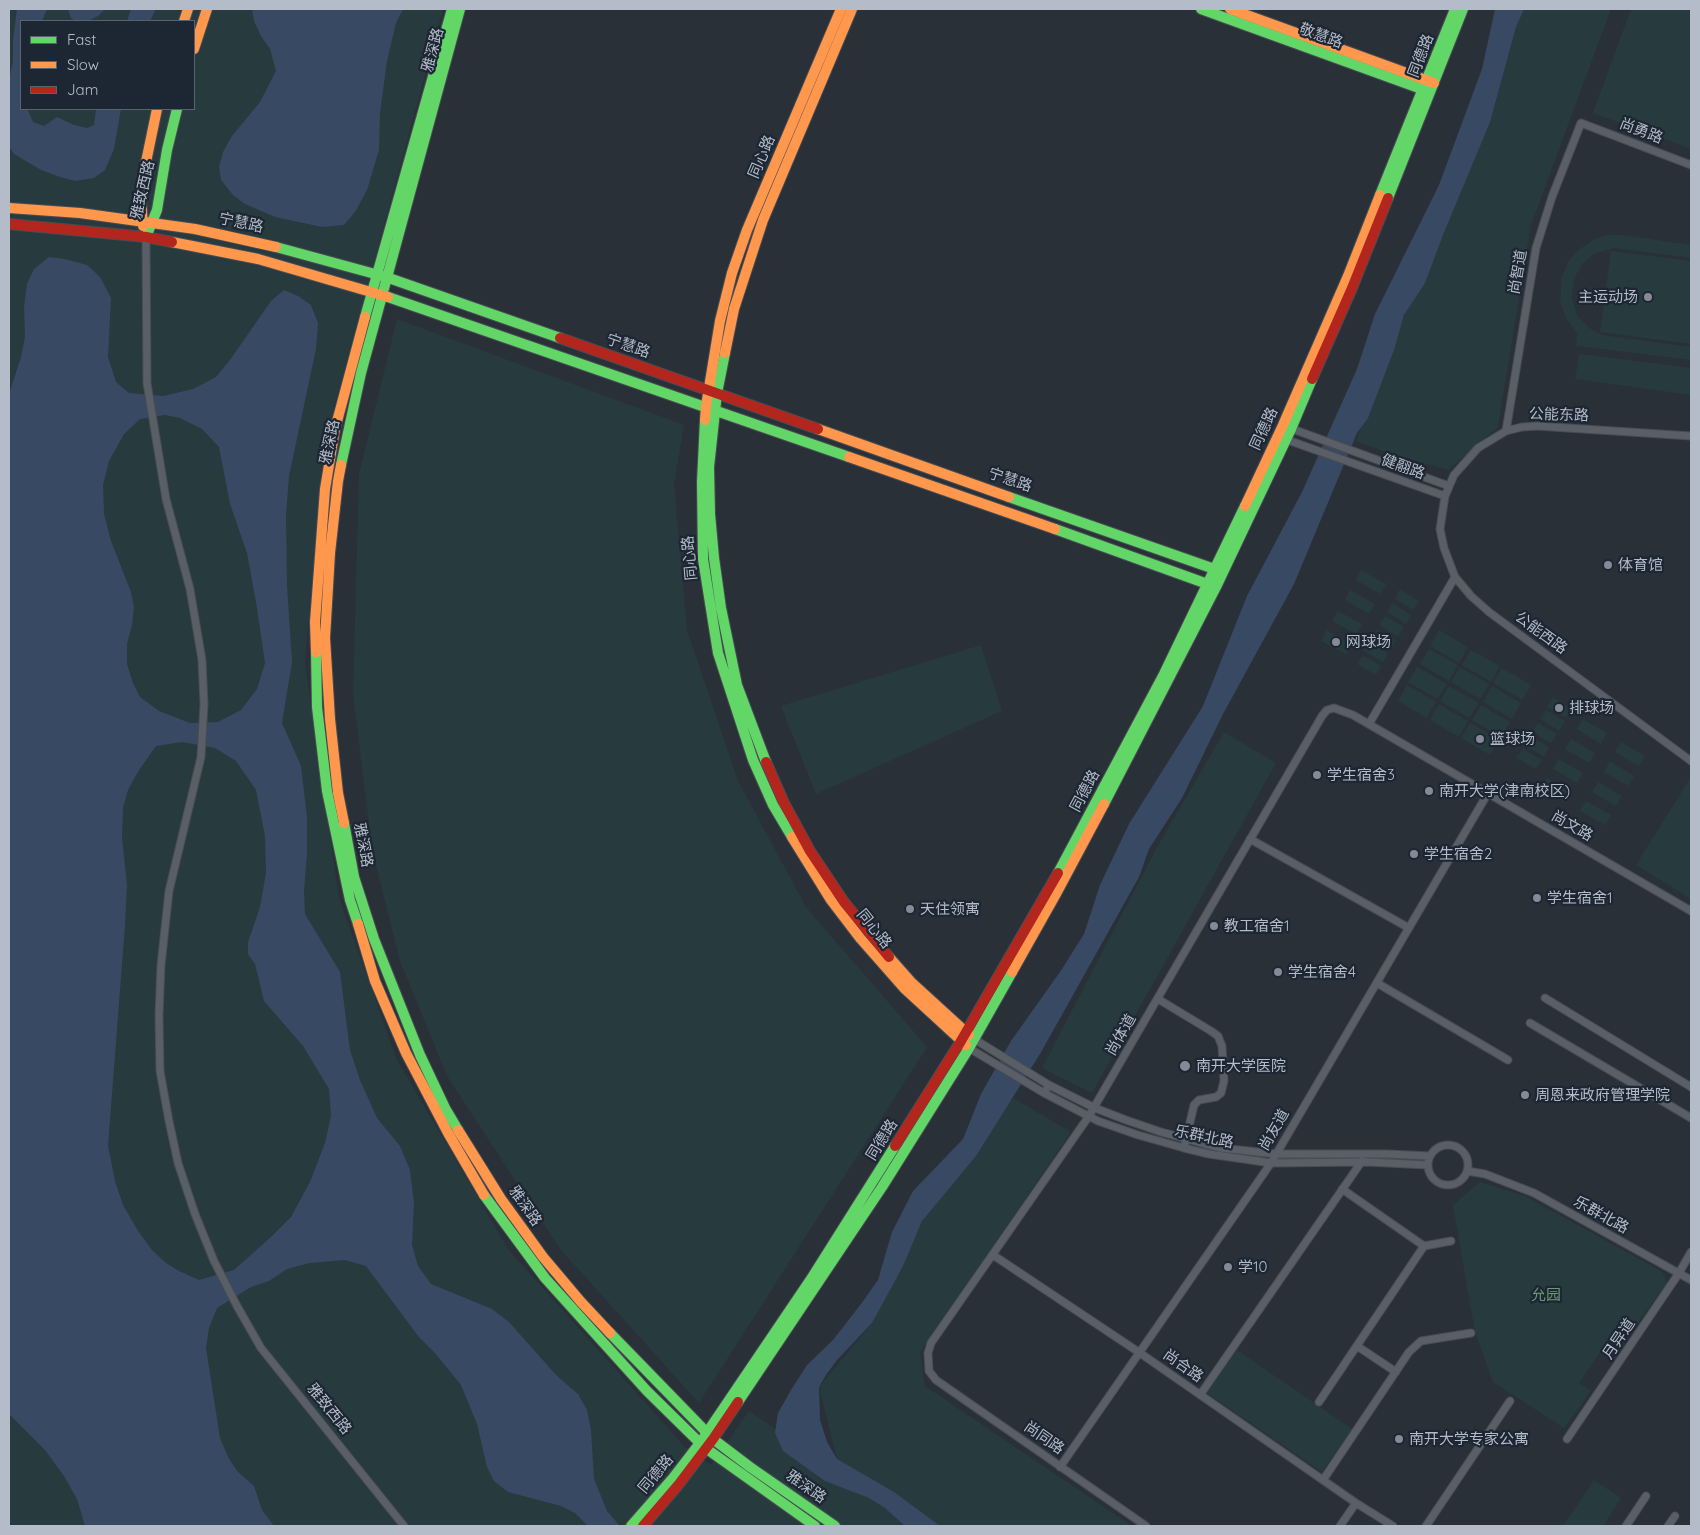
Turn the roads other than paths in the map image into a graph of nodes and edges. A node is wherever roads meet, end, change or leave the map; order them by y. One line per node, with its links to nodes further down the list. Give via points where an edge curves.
1 (207, 9): 10 (main road)
2 (452, 9): 21 (main road, 雅深路)
3 (460, 9): 21 (main road, 雅深路)
4 (841, 9): 23 (main road, 同心路, via 747,230 732,274 720,321)
5 (852, 9): 23 (main road, 同心路, via 763,220)
6 (1201, 9): 11 (main road, 敬慧路)
7 (1230, 9): 11 (main road, 敬慧路)
8 (1455, 9): 11 (main road, 同德路)
9 (1464, 9): 11 (main road, 同德路)
10 (195, 46)
11 (1429, 86): 25 (main road, 同德路)
12 (157, 110): 16 (main road, 雅致西路)
13 (177, 110): 20 (main road, 雅致西路, via 157,210)
14 (1581, 123): 15 (street, 尚勇路); 26 (street, 尚智道, via 1536,248)
15 (1691, 165)
16 (141, 197): 18 (main road, via 136,211); 20 (main road, 雅致西路)
17 (9, 208): 18 (main road, 宁慧路)
18 (121, 218): 20 (main road, 宁慧路)
19 (9, 224): 20 (main road, 宁慧路, via 127,235)
20 (146, 226): 21 (main road, 宁慧路, via 195,229); 22 (main road, 宁慧路); 87 (street, 雅致西路, via 147,383 166,499 190,590 202,660 204,704 201,757 169,891 161,965 158,1016 160,1071 170,1129 178,1163 214,1261 261,1348)
21 (382, 275): 22 (main road, 雅深路); 23 (main road, 宁慧路)
22 (378, 293): 24 (main road, 宁慧路); 78 (main road, 雅深路, via 338,481 325,638 338,793 354,877 374,939 420,1055 445,1108 501,1199 543,1257)
23 (712, 391): 24 (main road, 同心路); 31 (main road, 宁慧路)
24 (711, 408): 33 (main road, 宁慧路); 45 (main road, 同心路, via 702,482 704,559 718,653 753,760 804,858 860,938 904,988)
25 (1287, 427): 28 (main road, 同德路); 29 (street, 健翮路)
26 (1506, 431): 27 (street, 公能东路, via 1537,426); 29 (street, 公能东路, via 1478,448 1454,475)
27 (1691, 436)
28 (1281, 438): 30 (street, 健翮路); 31 (main road, 同德路)
29 (1449, 486): 30 (street, 公能西路)
30 (1445, 496): 32 (street, 公能西路, via 1440,529)
31 (1219, 570): 33 (main road, 同德路)
32 (1455, 576): 35 (street); 36 (street, 公能西路, via 1490,612)
33 (1212, 586): 45 (main road, 同德路)
34 (1334, 708): 35 (street, 尚文路); 38 (street, 尚体道, via 1322,716)
35 (1369, 724): 37 (street, 尚文路)
36 (1691, 761)
37 (1488, 793): 39 (street, 尚文路); 40 (street, 尚友道)
38 (1250, 839): 40 (street); 43 (street, 尚体道)
39 (1691, 911)
40 (1409, 928): 41 (street, 尚友道)
41 (1377, 983): 46 (street); 55 (street, 尚友道)
42 (1545, 998): 48 (street)
43 (1158, 999): 50 (street, 尚体道); 53 (street, via 1218,1036 1222,1046 1224,1081 1221,1093 1199,1100 1194,1105)
44 (1530, 1023): 52 (street)
45 (968, 1040): 47 (street, 乐群北路); 49 (street, 乐群北路, via 994,1062); 78 (main road, 同德路)
46 (1508, 1060)
47 (1049, 1085): 49 (street); 50 (street, 乐群北路)
48 (1691, 1087)
49 (1044, 1093): 51 (street, 乐群北路)
50 (1095, 1108): 51 (street, 尚体道); 53 (street, 乐群北路)
51 (1089, 1116): 54 (street, 乐群北路); 66 (street, 尚体道)
52 (1691, 1118)
53 (1186, 1139): 54 (street); 55 (street, 乐群北路, via 1221,1148)
54 (1184, 1148): 58 (street, 乐群北路)
55 (1276, 1154): 56 (street, 乐群北路); 58 (street, 尚友道)
56 (1366, 1154): 57 (street, 乐群北路); 59 (street)
57 (1430, 1156): 60 (street); 61 (street, via 1445,1145 1457,1147 1465,1154)
58 (1271, 1162): 59 (street, 乐群北路); 71 (street, 尚友道)
59 (1361, 1163): 60 (street, 乐群北路); 62 (street)
60 (1428, 1165): 61 (street, via 1431,1176 1445,1185 1456,1184)
61 (1467, 1171): 67 (street, 乐群北路, via 1485,1174 1534,1193)
62 (1342, 1190): 64 (street); 74 (street)
63 (1450, 1241): 64 (street)
64 (1424, 1246): 70 (street)
65 (1691, 1252): 67 (street, 月异道)
66 (993, 1255): 71 (street, 尚合路); 72 (street, 尚体道, via 931,1343)
67 (1679, 1274): 68 (street, 乐群北路); 77 (street, 月异道)
68 (1691, 1280)
69 (1470, 1332): 73 (street, via 1420,1341)
70 (1357, 1346): 73 (street); 76 (street)
71 (1140, 1354): 74 (street, 尚合路); 81 (street, 尚友道)
72 (929, 1371): 81 (street, 尚同路, via 936,1380)
73 (1396, 1372): 82 (street)
74 (1200, 1395): 82 (street, 尚合路)
75 (1510, 1401): 93 (street)
76 (1319, 1402)
77 (1568, 1439)
78 (706, 1443): 79 (main road, 雅深路); 80 (main road, 同德路); 89 (main road, 雅深路, via 732,1454)
79 (721, 1460): 80 (main road, via 708,1457); 88 (main road, 雅深路)
80 (691, 1461): 86 (main road, 同德路)
81 (1060, 1467): 90 (street, 尚同路)
82 (1323, 1480): 84 (street, 尚合路)
83 (1646, 1496): 94 (street)
84 (1356, 1503): 91 (street); 92 (street, 尚合路)
85 (1675, 1516): 95 (street)
86 (636, 1525)
87 (404, 1526)
88 (815, 1526)
89 (835, 1526)
90 (1146, 1526)
91 (1340, 1526)
92 (1393, 1526)
93 (1426, 1526)
94 (1626, 1526)
95 (1668, 1526)

